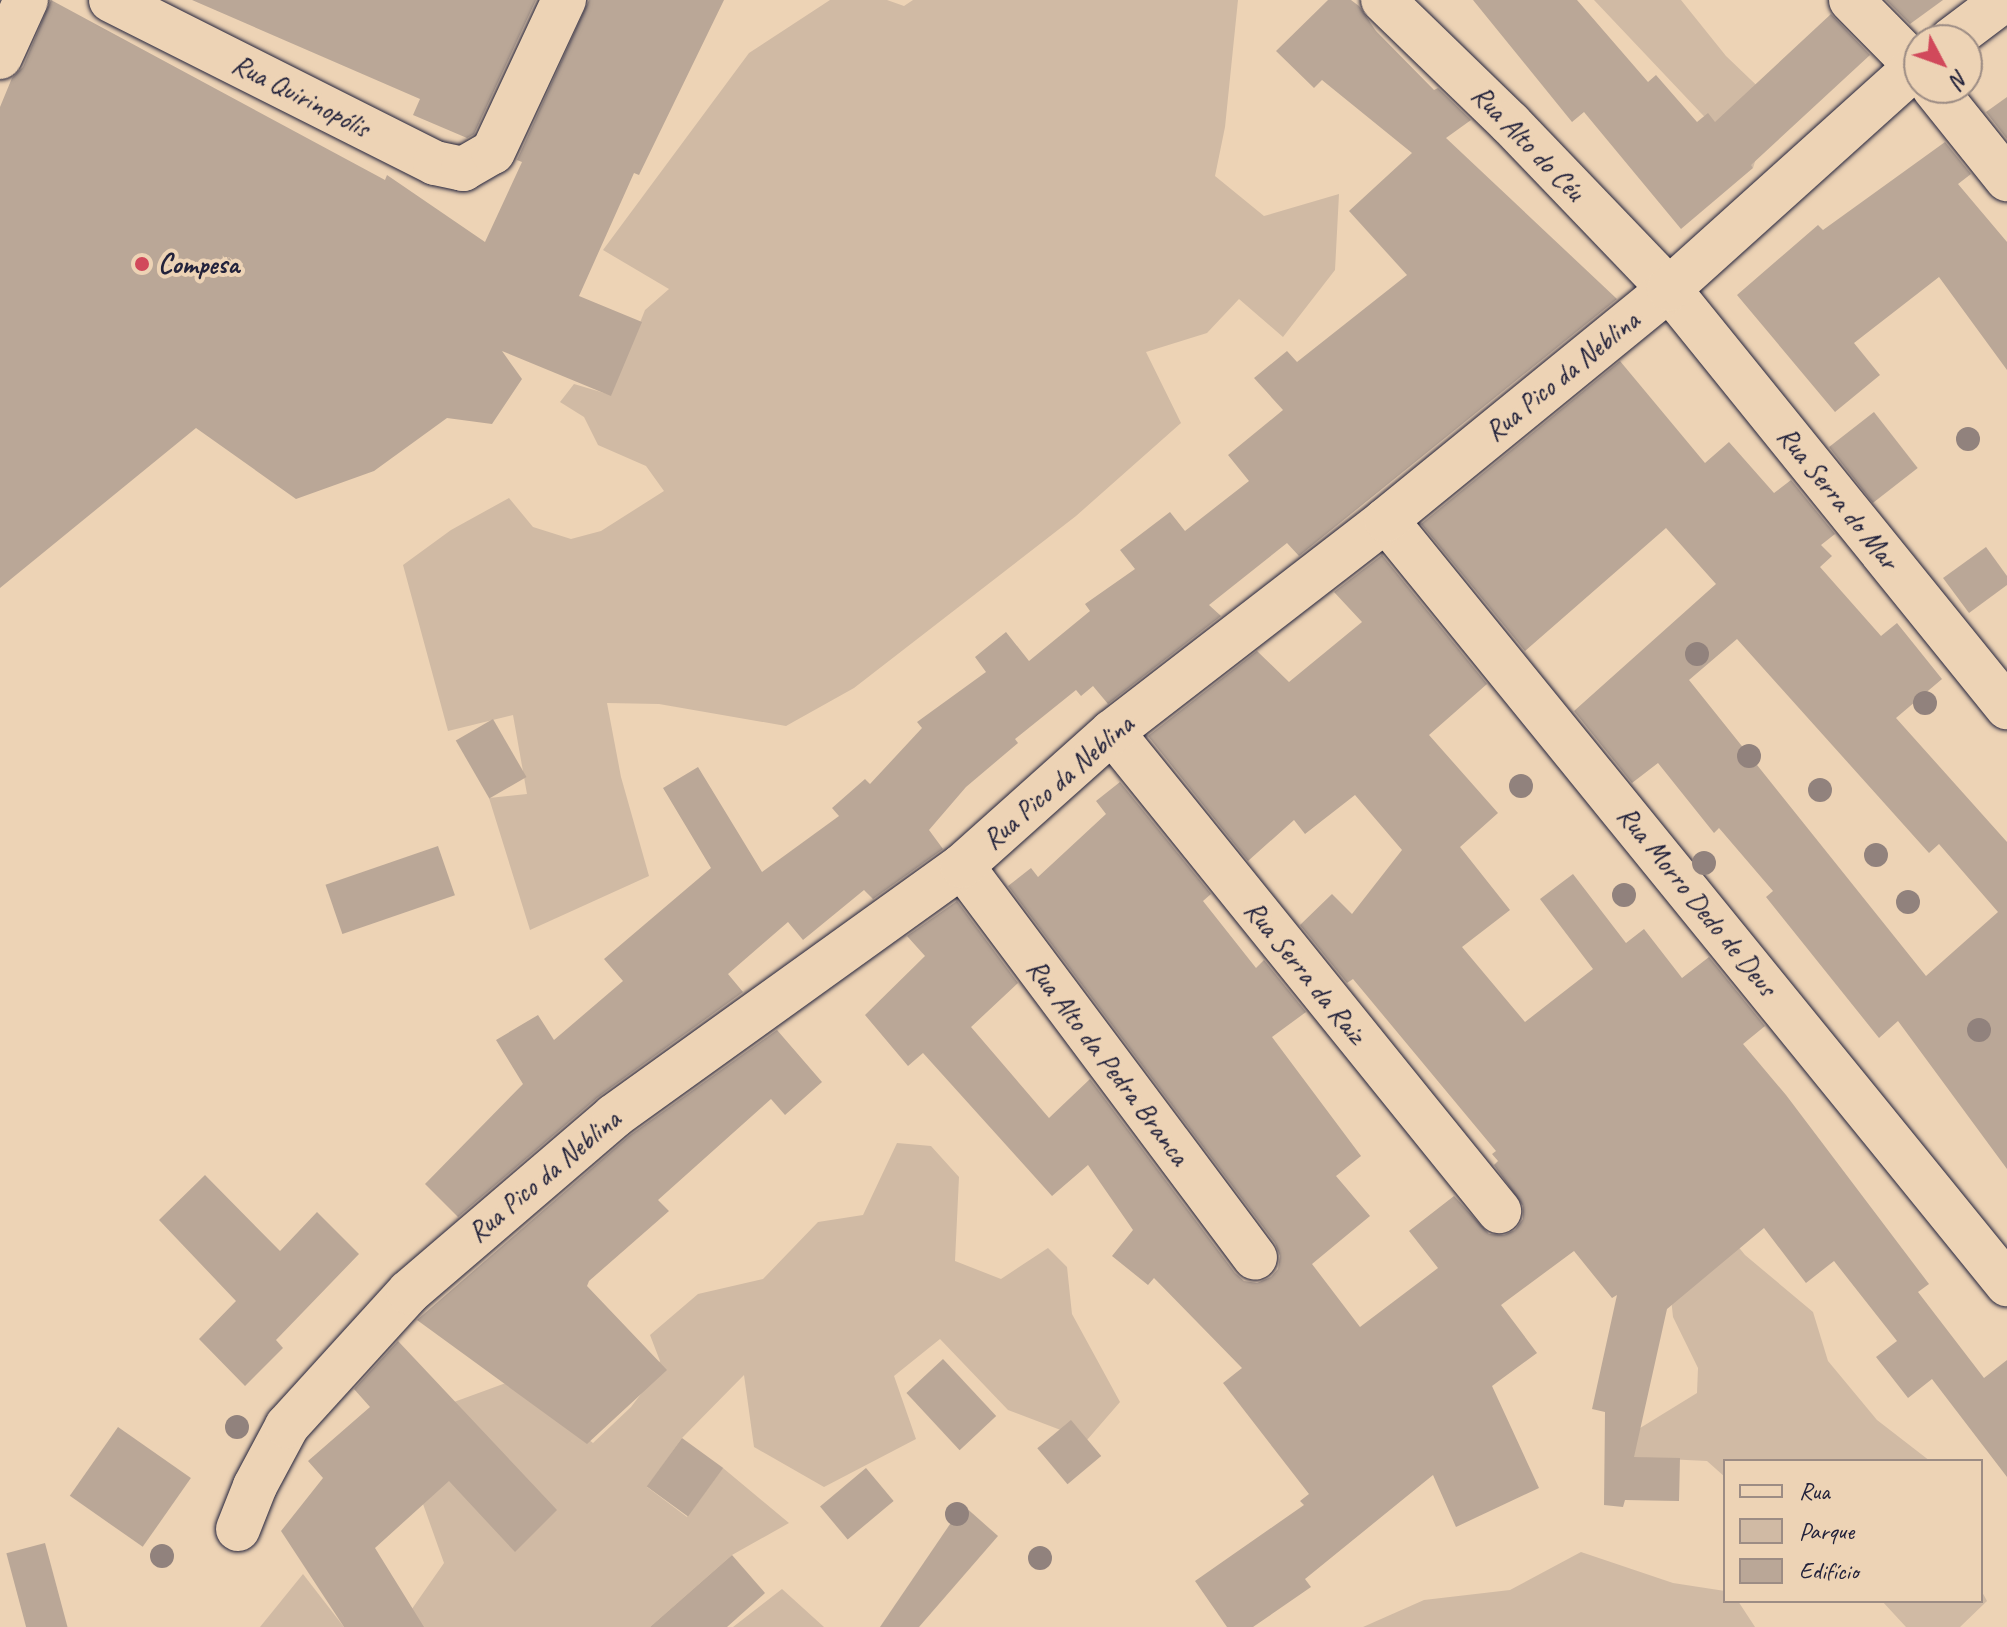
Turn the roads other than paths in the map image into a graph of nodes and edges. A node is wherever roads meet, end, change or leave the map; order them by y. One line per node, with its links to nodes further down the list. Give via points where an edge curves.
1 (26, 0): 9 (street)
2 (111, 0): 3 (street, Rua Quirinopólis, via 435,163 463,169 493,152)
3 (564, 0)
4 (1383, 0): 13 (street, Rua Alto do Céu)
5 (1851, 0): 8 (street)
6 (2004, 0): 7 (street)
7 (1972, 24)
8 (1903, 53)
9 (0, 57)
10 (1903, 88): 13 (street, Rua Pico da Neblina)
11 (1947, 104): 12 (street)
12 (2007, 179)
13 (1669, 289): 14 (street, Rua Pico da Neblina); 15 (street, Rua Serra do Mar)
14 (1386, 520): 16 (street, Rua Pico da Neblina); 20 (street, Rua Morro Dedo de Deus)
15 (2007, 707)
16 (1112, 732): 17 (street, Rua Pico da Neblina); 18 (street, Rua Serra da Raiz)
17 (962, 866): 19 (street, Rua Alto da Pedra Branca); 21 (street, Rua Pico da Neblina, via 614,1116 409,1292 287,1426)
18 (1499, 1211)
19 (1255, 1258)
20 (2007, 1284)
21 (238, 1529)

